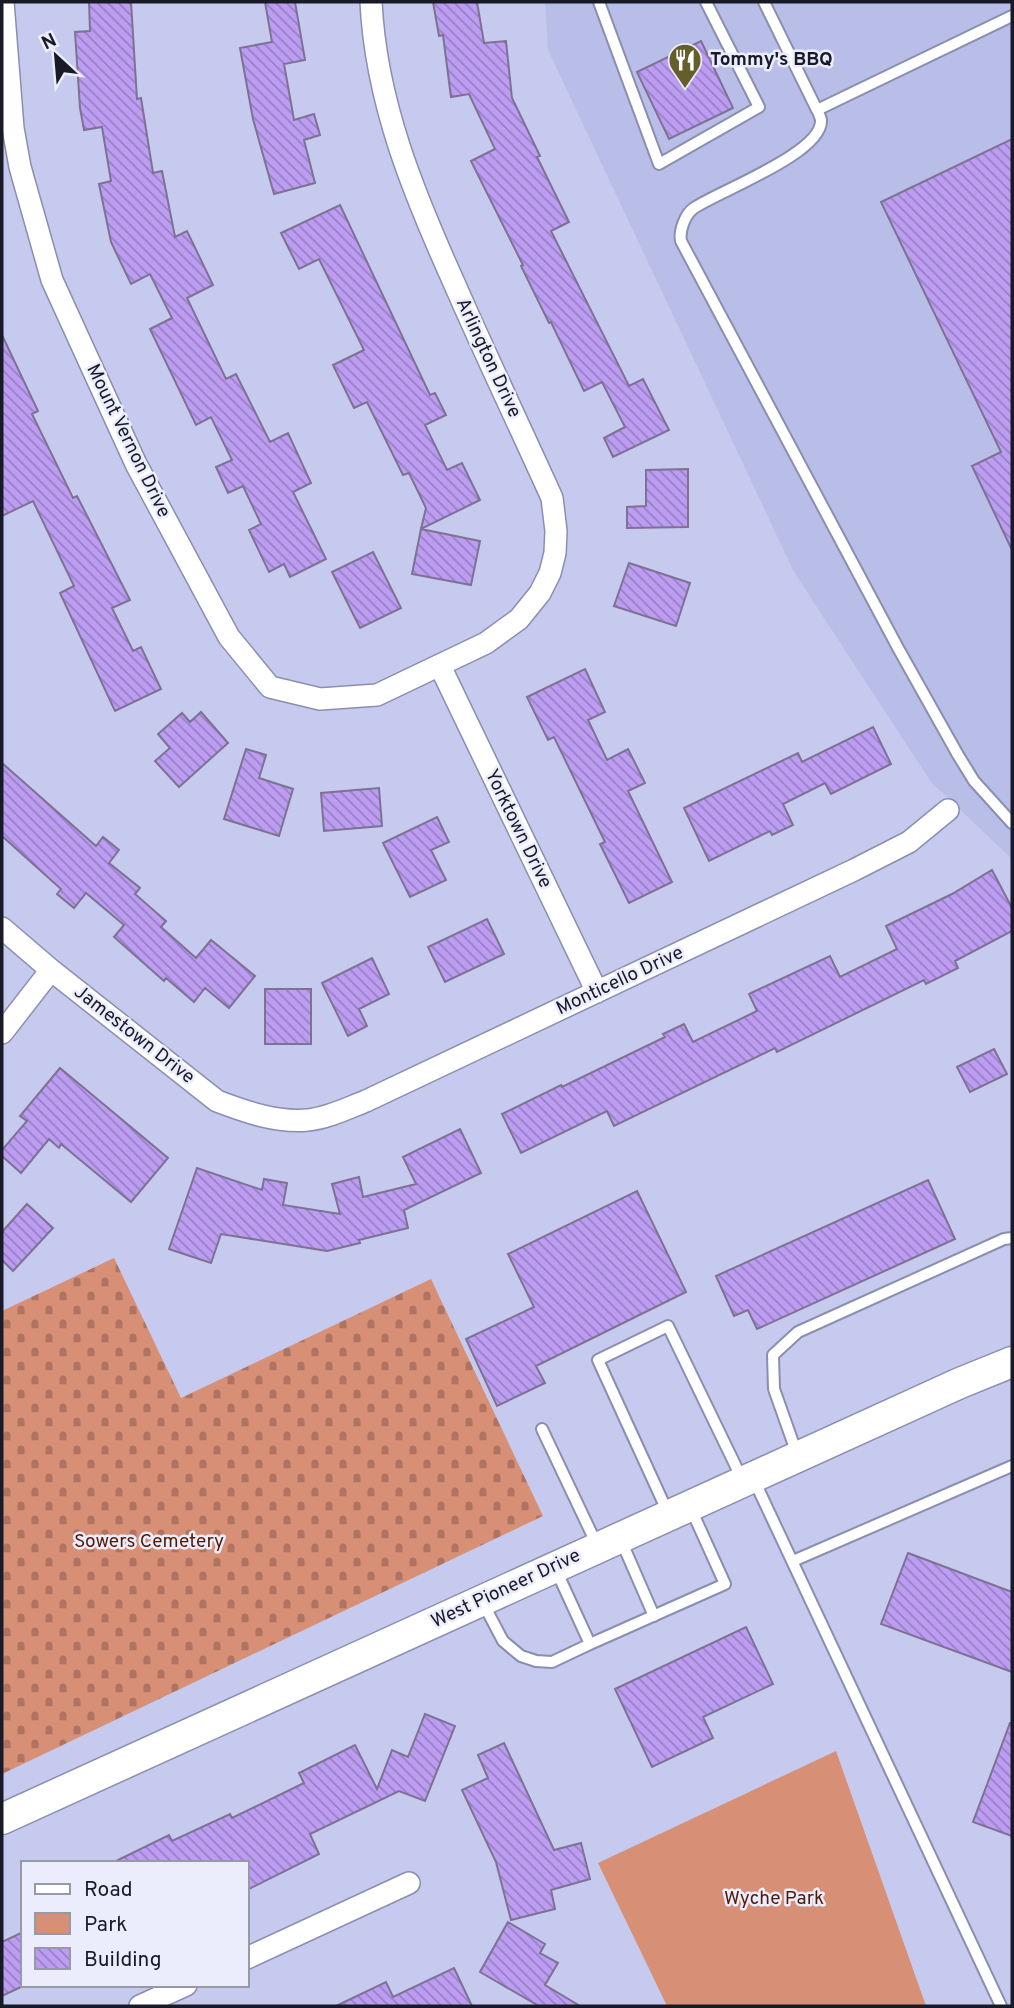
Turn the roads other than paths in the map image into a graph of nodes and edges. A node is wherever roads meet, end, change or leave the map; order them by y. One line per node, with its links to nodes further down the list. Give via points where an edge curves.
1 (3, 2): 8 (street, Mount Vernon Drive, via 13,128 52,280 136,464 229,637 270,687 320,699 377,695)
2 (371, 2): 8 (street, Arlington Drive, via 374,41 396,140 425,219 552,498 556,531 550,573 519,619 486,643)
3 (599, 2): 4 (lane, via 659,164 759,107)
4 (706, 2)
5 (764, 2): 7 (lane)
6 (1012, 16): 7 (lane)
7 (817, 110): 10 (lane, via 819,129 807,145 692,209 679,232 681,241 958,755 974,781)
8 (440, 666): 13 (street, Yorktown Drive)
9 (948, 810): 13 (street, Monticello Drive, via 909,842)
10 (1012, 823)
11 (2, 928): 12 (street, Jamestown Drive)
12 (51, 970): 14 (street); 15 (street, Jamestown Drive, via 217,1101)
13 (597, 992): 15 (street, Monticello Drive, via 366,1101 310,1120)
14 (2, 1032)
15 (278, 1119)
16 (1012, 1238): 19 (lane, via 798,1332 773,1355 774,1389)
17 (1012, 1362): 19 (main road, West Pioneer Drive)
18 (542, 1429): 23 (lane)
19 (798, 1457): 21 (main road, West Pioneer Drive)
20 (1012, 1466): 24 (lane)
21 (748, 1479): 22 (main road, West Pioneer Drive); 22 (lane, via 668,1326 598,1360); 24 (lane)
22 (679, 1510): 23 (main road, West Pioneer Drive); 27 (lane, via 726,1584)
23 (609, 1542): 25 (main road, West Pioneer Drive); 27 (lane)
24 (793, 1561): 34 (lane)
25 (555, 1567): 26 (main road, West Pioneer Drive); 28 (lane)
26 (482, 1600): 28 (lane, via 503,1641 521,1656 552,1662); 29 (main road, West Pioneer Drive)
27 (654, 1616): 28 (lane)
28 (590, 1644)
29 (2, 1819)
30 (409, 1883): 31 (street)
31 (248, 1958)
32 (182, 1987): 33 (street)
33 (140, 2006)
34 (1001, 2006)

